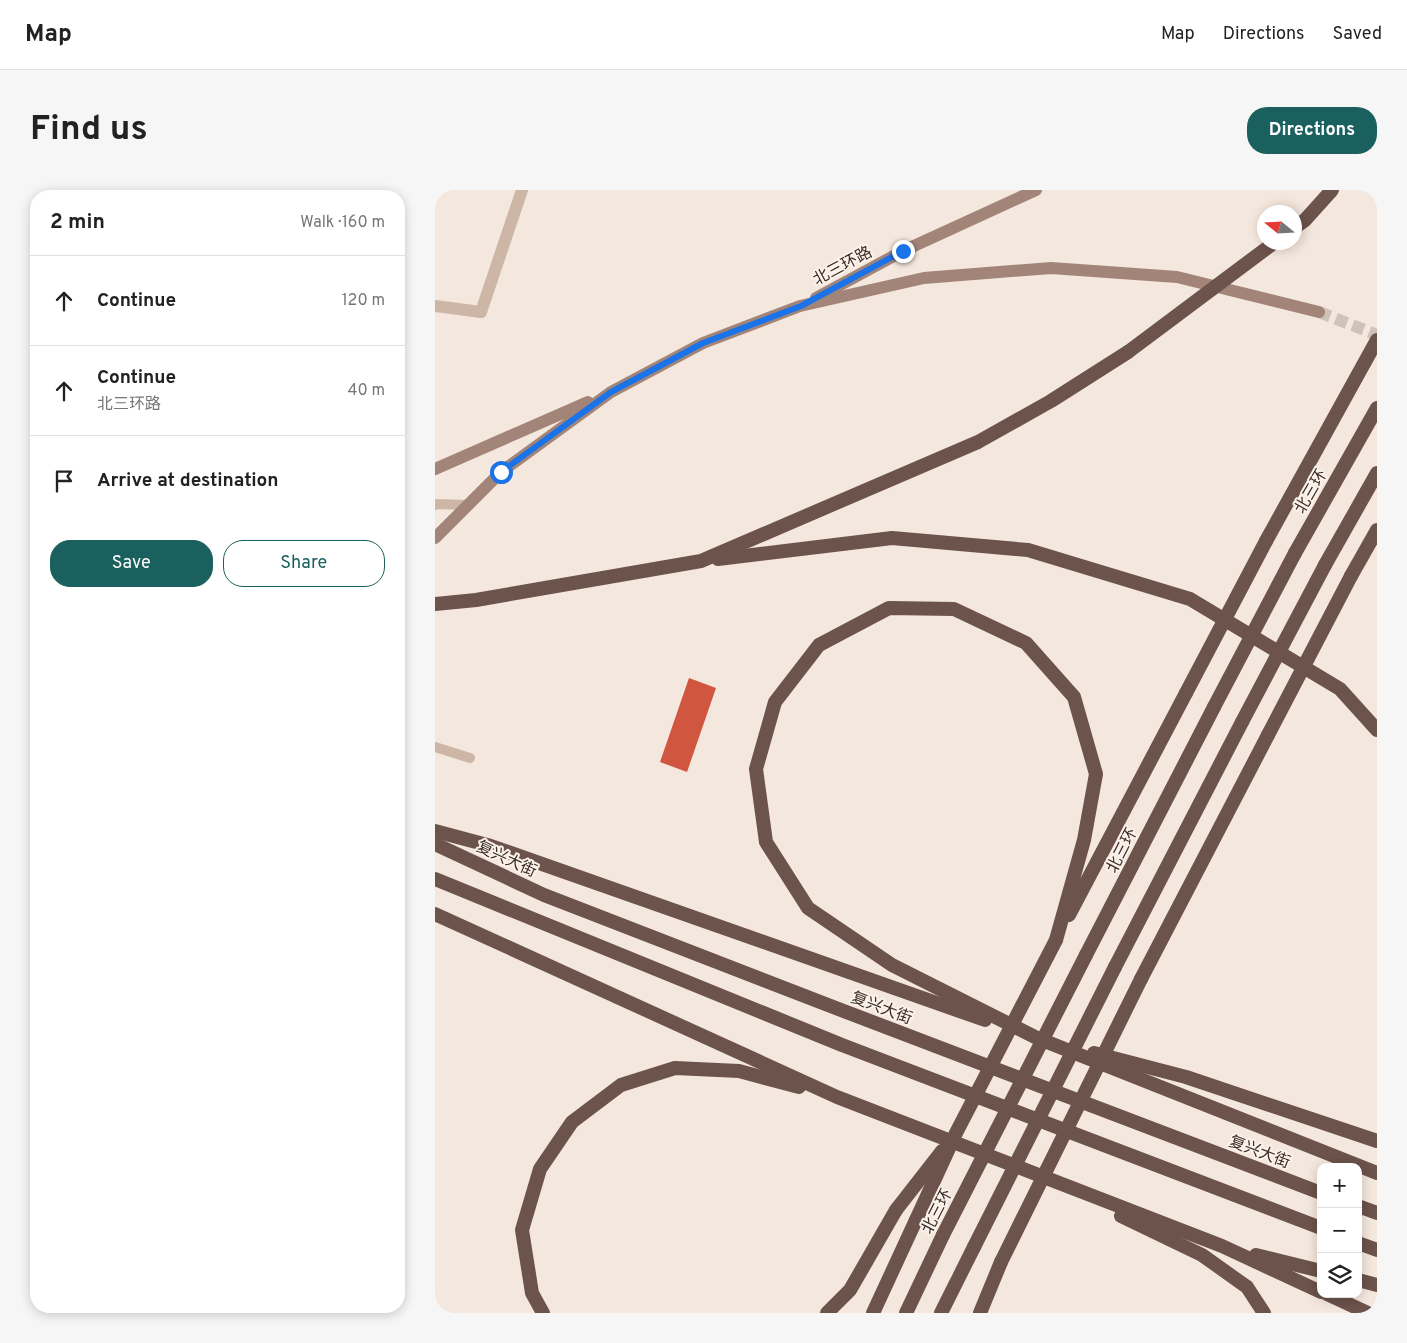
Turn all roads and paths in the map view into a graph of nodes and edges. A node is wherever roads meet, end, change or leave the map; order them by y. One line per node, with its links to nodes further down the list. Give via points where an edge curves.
1 (522, 190): 6 (street, via 481,312)
2 (1036, 190): 7 (main road, 北三环路, via 903,251)
3 (1332, 190): 4 (highway)
4 (1302, 222)
5 (1264, 250): 18 (highway, bridge, via 1129,352 978,442)
6 (435, 306)
7 (801, 306): 8 (main road, via 924,278 1051,268 1177,278); 10 (main road, via 703,343)
8 (1319, 312)
9 (1377, 340): 27 (highway, bridge, via 1266,541)
10 (611, 392): 12 (main road); 15 (main road, via 501,472)
11 (1377, 408): 49 (highway, 北三环, bridge, via 1295,553 1214,707)
12 (435, 469)
13 (1377, 473): 50 (highway, bridge, via 1242,722)
14 (435, 505): 15 (lane)
15 (468, 505): 17 (main road)
16 (1377, 530): 51 (highway, bridge, via 1141,979 1001,1262)
17 (435, 538)
18 (701, 561): 19 (highway, via 476,600); 20 (highway, via 892,538 1028,550 1190,599 1340,689)
19 (435, 604)
20 (1377, 730)
21 (435, 747): 22 (lane)
22 (470, 758)
23 (435, 831): 28 (highway, via 491,846)
24 (435, 844): 34 (highway, 复兴大街, via 544,896)
25 (435, 879): 37 (highway, via 842,1045)
26 (435, 914): 29 (highway)
27 (1056, 940): 28 (highway, via 1084,840 1096,774 1074,697 1026,643 953,608 889,608 819,645 775,702 756,770 766,842 808,908 892,965); 30 (highway, bridge)
28 (1037, 1038): 31 (highway, via 1186,1077); 33 (highway)
29 (837, 1097): 32 (highway); 46 (highway, via 739,1071 675,1068 621,1085 572,1122 540,1169 522,1230 532,1293)
30 (956, 1133): 47 (highway, bridge, via 895,1210 850,1290); 48 (highway, bridge)
31 (1377, 1141)
32 (1023, 1169): 39 (highway); 52 (highway, via 1202,1255 1247,1287)
33 (1377, 1174)
34 (1317, 1191)
35 (1362, 1207): 36 (highway)
36 (1377, 1213)
37 (1317, 1226)
38 (1362, 1244): 40 (highway)
39 (1222, 1246): 41 (highway); 44 (highway)
40 (1377, 1250)
41 (1317, 1270)
42 (1362, 1281): 43 (highway)
43 (1377, 1285)
44 (1317, 1290)
45 (1336, 1298): 53 (highway)
46 (543, 1313)
47 (827, 1313)
48 (873, 1313)
49 (906, 1313)
50 (941, 1313)
51 (980, 1313)
52 (1264, 1313)
53 (1368, 1313)

